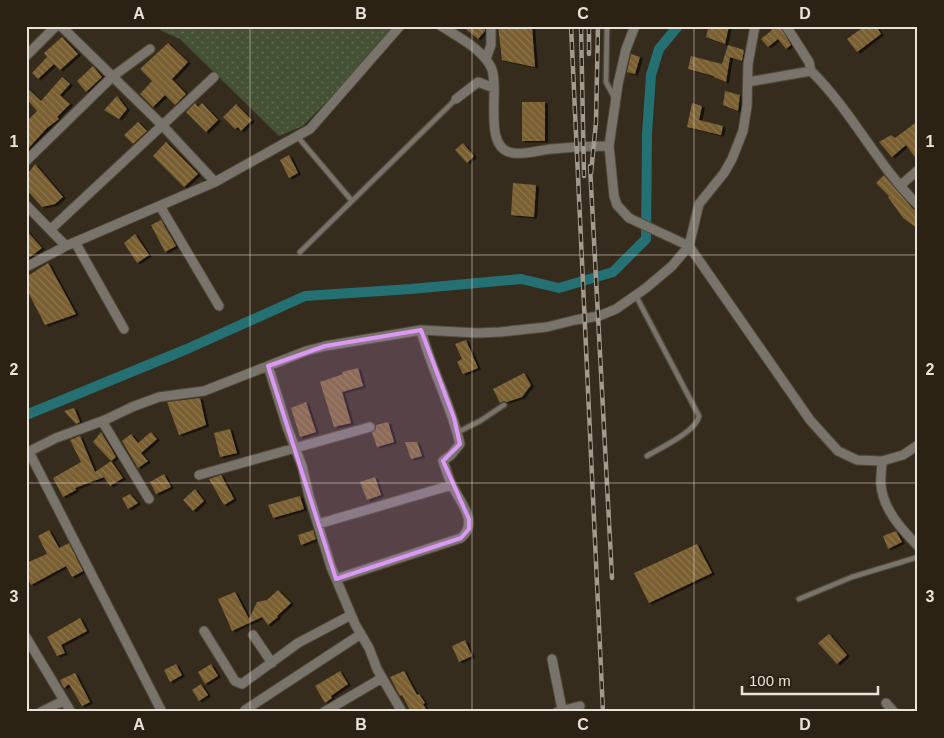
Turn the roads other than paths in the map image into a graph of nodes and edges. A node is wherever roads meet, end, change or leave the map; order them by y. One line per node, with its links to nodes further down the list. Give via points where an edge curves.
1 (56, 26): 11 (street)
2 (61, 26): 14 (street)
3 (400, 26): 21 (street, via 310,129)
4 (441, 26): 12 (street)
5 (491, 26): 12 (street, via 491,45)
6 (606, 26): 19 (lane, via 606,82)
7 (635, 26): 19 (street, via 626,49)
8 (755, 26): 16 (street)
9 (786, 26): 13 (street, via 809,62)
10 (150, 49): 14 (street)
11 (26, 56)
12 (486, 59): 17 (street, via 492,69)
13 (811, 71): 16 (street); 26 (street)
14 (112, 77): 20 (street); 23 (street)
15 (214, 77): 20 (street)
16 (748, 82): 33 (street, via 743,131 724,173 699,204)
17 (494, 88): 18 (street, via 478,82); 22 (street, via 494,131 499,144 513,154 552,148)
18 (456, 99): 27 (lane)
19 (615, 100): 22 (street)
20 (162, 125): 25 (street); 31 (street)
21 (297, 136): 25 (street); 27 (lane)
22 (609, 146): 33 (street, via 617,205 629,218)
23 (26, 161)
24 (918, 170): 26 (street)
25 (215, 182): 30 (street)
26 (900, 185): 29 (street)
27 (352, 202): 34 (lane)
28 (26, 204): 31 (street)
29 (918, 205)
30 (160, 206): 32 (street); 37 (street)
31 (50, 229): 32 (street)
32 (71, 244): 35 (street); 38 (street)
33 (689, 246): 36 (street, via 672,266); 49 (street, via 816,426 838,451 857,460)
34 (300, 252)
35 (26, 267)
36 (635, 295): 39 (street, via 616,309 599,316 547,327 478,333); 48 (lane, via 699,416 690,430)
37 (219, 306)
38 (124, 329)
39 (420, 330): 40 (street, via 326,346); 44 (street)
40 (268, 366): 42 (street, via 204,391 150,400); 46 (street)
41 (504, 405): 44 (lane)
42 (102, 421): 47 (street); 52 (street)
43 (370, 427): 46 (street)
44 (458, 432): 51 (street, via 460,444 443,461)
45 (918, 445): 49 (street, via 903,455)
46 (295, 448): 50 (street); 53 (street)
47 (27, 452): 73 (street)
48 (647, 456)
49 (882, 461): 54 (street, via 883,498 892,515)
50 (199, 475)
51 (452, 485): 53 (street); 56 (street, via 469,519 469,529 461,538)
52 (149, 499)
53 (318, 524): 56 (street)
54 (918, 546)
55 (918, 557): 57 (lane, via 852,577)
56 (336, 579): 58 (street)
57 (800, 599)
58 (351, 615): 60 (street); 64 (street, via 311,635)
59 (204, 631): 64 (street, via 238,683 247,682)
60 (361, 634): 65 (street); 69 (street)
61 (253, 635): 64 (street)
62 (26, 637): 66 (street)
63 (552, 659): 70 (street)
64 (272, 663)
65 (382, 678): 74 (street); 75 (street)
66 (63, 700): 71 (street); 72 (street)
67 (886, 703): 76 (street)
68 (580, 706): 70 (street)
69 (245, 710)
70 (559, 711)
71 (41, 712)
72 (71, 712)
73 (162, 712)
74 (324, 712)
75 (402, 712)
76 (894, 712)

